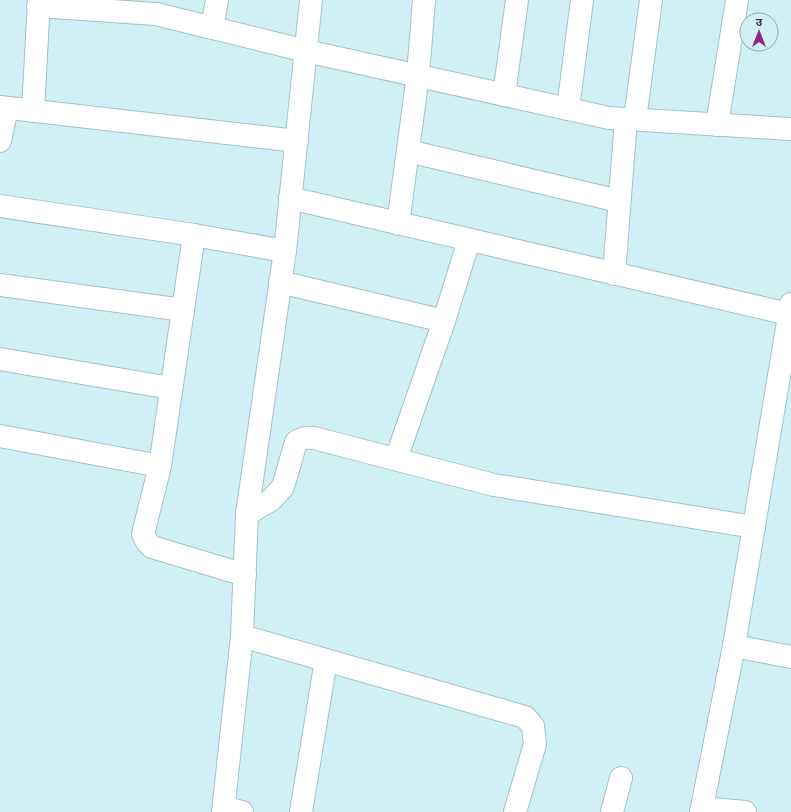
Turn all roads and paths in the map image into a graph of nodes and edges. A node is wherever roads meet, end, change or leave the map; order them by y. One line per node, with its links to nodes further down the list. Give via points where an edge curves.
1 (217, 0): 9 (street)
2 (311, 0): 10 (street)
3 (424, 0): 11 (street)
4 (517, 0): 12 (street)
5 (582, 0): 14 (street)
6 (651, 0): 16 (street)
7 (737, 0): 17 (street)
8 (38, 3): 9 (street, via 156,14); 15 (street)
9 (212, 27): 10 (street)
10 (306, 51): 11 (street); 20 (street)
11 (418, 76): 12 (street); 21 (street)
12 (504, 95): 14 (street)
13 (4, 108): 15 (street); 19 (street)
14 (568, 109): 16 (street, via 609,118)
15 (32, 111): 20 (street)
16 (631, 119): 17 (street); 23 (street)
17 (717, 124): 18 (street)
18 (791, 129)
19 (0, 141)
20 (297, 141): 22 (street)
21 (408, 151): 23 (street); 25 (street)
22 (290, 198): 25 (street); 28 (street)
23 (619, 201): 29 (street)
24 (0, 206): 26 (street)
25 (398, 224): 27 (street)
26 (194, 235): 28 (street); 33 (street)
27 (469, 240): 29 (street); 34 (street)
28 (284, 251): 30 (street)
29 (614, 274): 32 (street)
30 (280, 282): 34 (street); 40 (street)
31 (0, 285): 33 (street)
32 (790, 309): 41 (street)
33 (183, 310): 36 (street)
34 (444, 321): 38 (street)
35 (0, 359): 36 (street)
36 (171, 388): 39 (street)
37 (0, 436): 39 (street)
38 (396, 459): 40 (street, via 314,438 301,438 296,442 283,487 271,500); 41 (street, via 494,485)
39 (160, 466): 42 (street, via 143,534 147,542 152,547)
40 (247, 514): 42 (street)
41 (754, 526): 44 (street)
42 (245, 575): 43 (street)
43 (242, 636): 46 (street); 48 (street)
44 (734, 646): 45 (street); 49 (street)
45 (791, 657)
46 (326, 660): 50 (street); 51 (street, via 525,717 533,726 535,744)
47 (621, 778): 52 (street)
48 (230, 810)
49 (701, 810): 53 (street)
50 (301, 812)
51 (515, 812)
52 (612, 812)
53 (745, 812)

